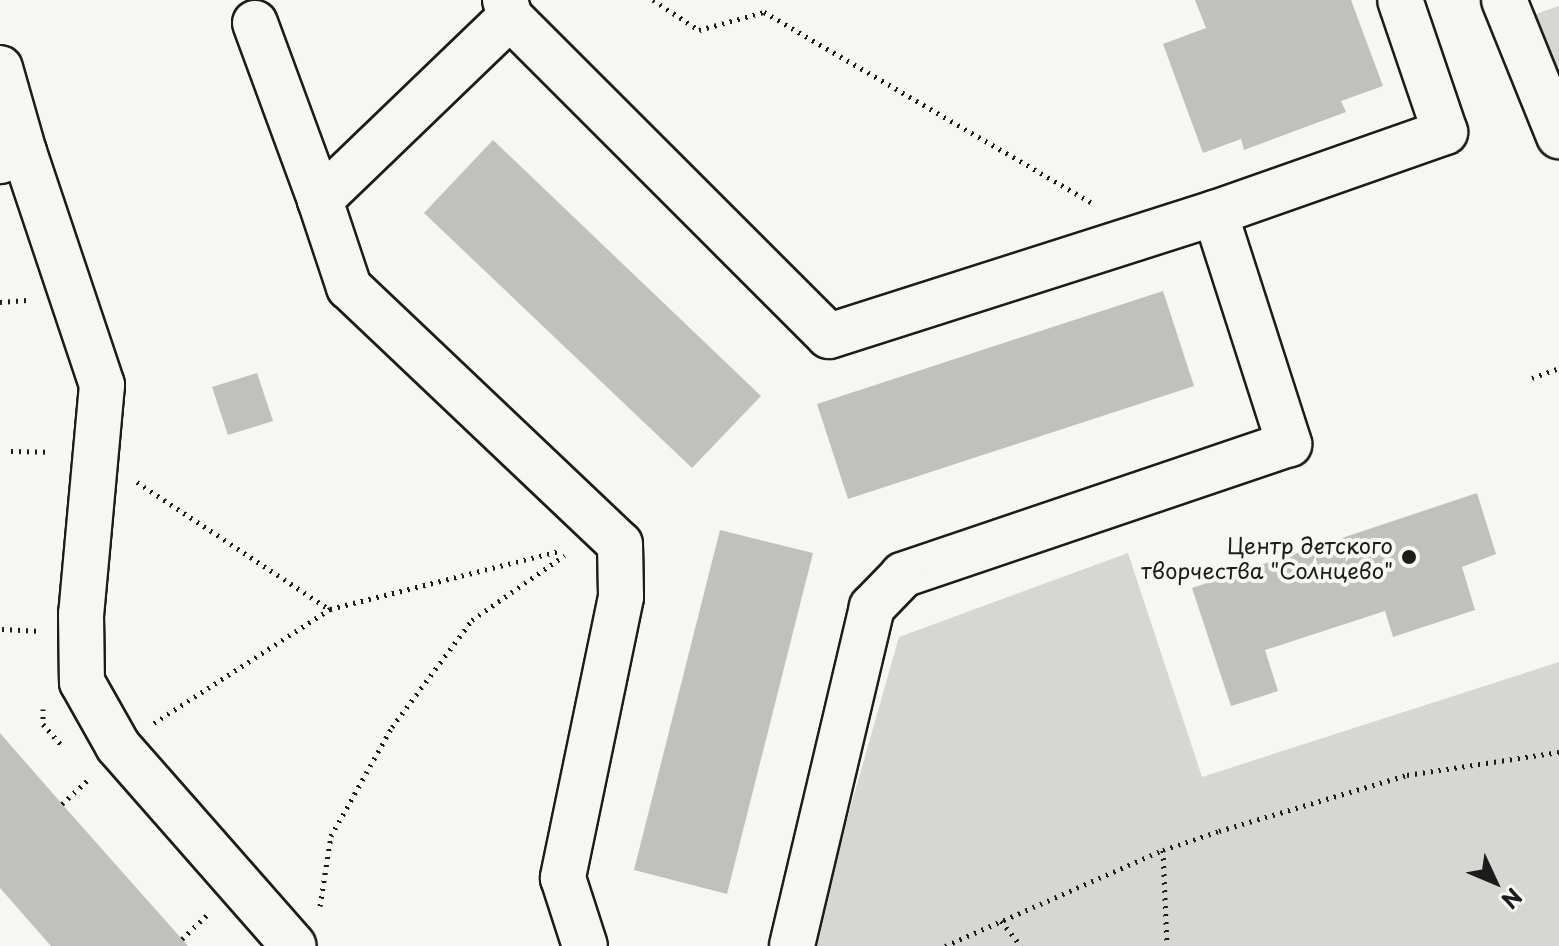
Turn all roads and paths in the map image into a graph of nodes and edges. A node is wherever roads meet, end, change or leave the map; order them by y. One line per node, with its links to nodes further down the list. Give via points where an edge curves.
1 (653, 0): 11 (path, via 699,30 764,12)
2 (1400, 0): 10 (lane, via 1445,132)
3 (1504, 0): 7 (lane)
4 (508, 8): 9 (lane); 11 (lane, via 829,336)
5 (255, 23): 9 (lane)
6 (0, 68): 8 (lane)
7 (1559, 136)
8 (12, 157): 15 (lane, via 102,385)
9 (320, 200): 16 (lane, via 349,287)
10 (1215, 213): 11 (lane); 31 (lane, via 1289,444 903,575 872,607)
11 (1147, 234)
12 (1559, 368): 13 (path)
13 (1532, 378)
14 (11, 451): 15 (path)
15 (76, 454): 18 (path); 23 (lane, via 82,682)
16 (620, 544): 17 (lane); 30 (lane, via 621,597 563,878)
17 (576, 547): 18 (path); 28 (path, via 472,620 392,727 331,836)
18 (330, 609): 23 (path)
19 (2, 629): 20 (path)
20 (47, 632)
21 (1559, 743): 22 (path)
22 (1555, 751): 25 (path, via 1407,775)
23 (104, 761): 24 (path); 28 (lane)
24 (62, 804)
25 (1163, 850): 27 (path); 34 (path)
26 (211, 911): 29 (path)
27 (1001, 921): 32 (path); 33 (path)
28 (306, 930)
29 (182, 939)
30 (585, 946)
31 (792, 946)
32 (945, 946)
33 (1021, 946)
34 (1167, 946)

